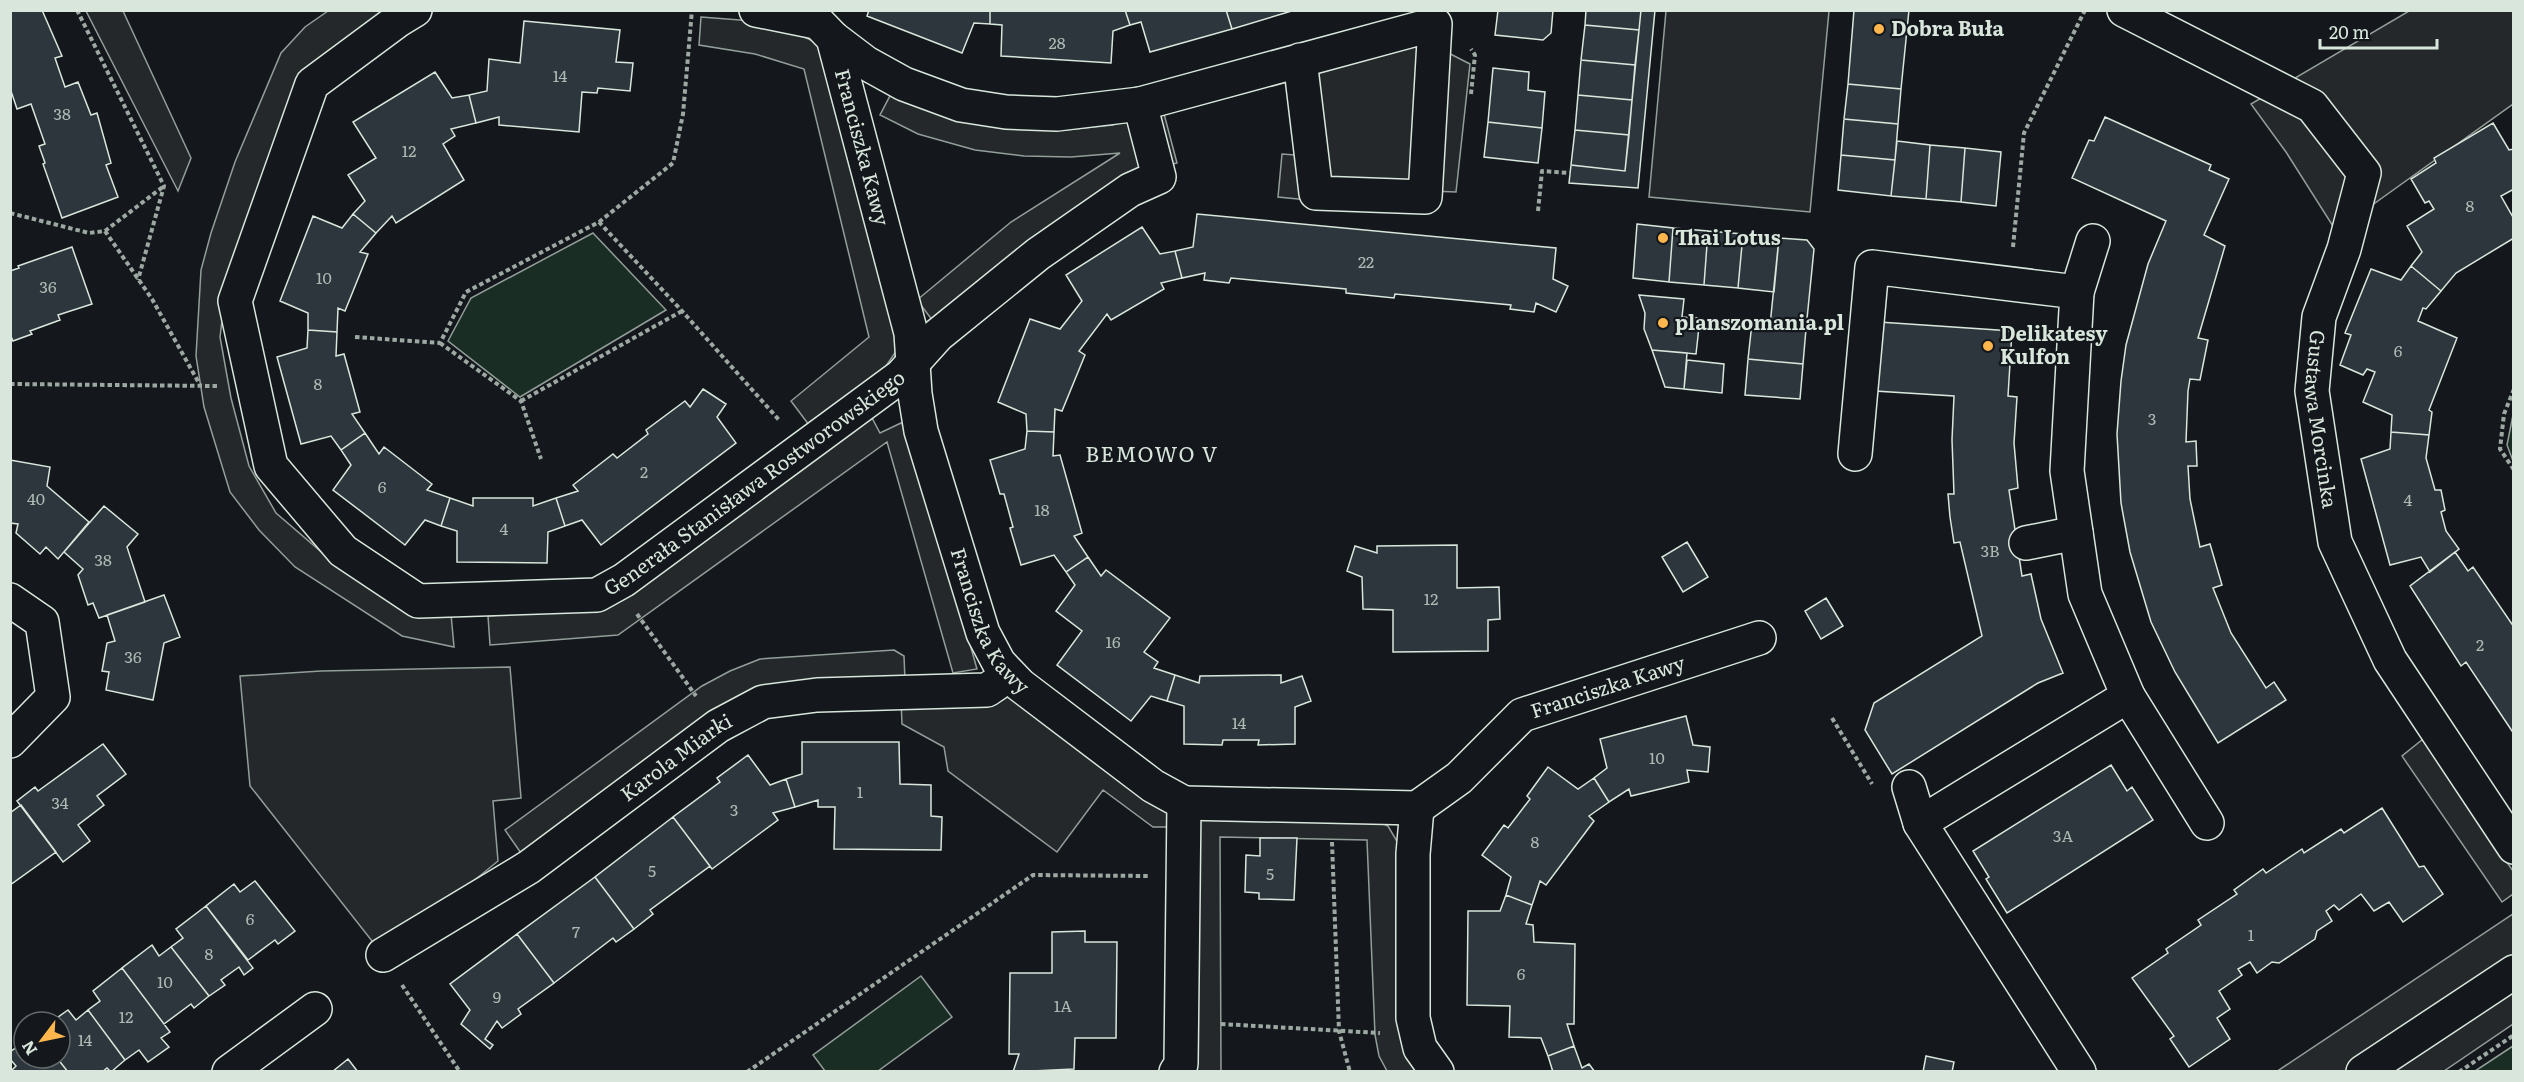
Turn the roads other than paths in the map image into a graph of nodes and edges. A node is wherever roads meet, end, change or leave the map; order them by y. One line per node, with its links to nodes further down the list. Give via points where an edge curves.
1 (415, 10): 9 (street, Generała Stanisława Rostworowskiego, via 312,84 235,301 271,466 343,551 418,601 597,595)
2 (756, 10): 4 (street)
3 (2124, 10): 23 (street, Gustawa Morcinka, via 2312,106 2364,173 2344,249 2319,317 2312,391 2335,542 2390,660)
4 (818, 23): 6 (street, Franciszka Kawy, via 866,63 894,79 961,105 1057,114); 9 (street, Franciszka Kawy, via 907,314)
5 (1300, 60): 5 (street, Franciszka Kawy, via 1316,193 1425,197 1435,24); 6 (street, Franciszka Kawy)
6 (1140, 104): 9 (street, via 1159,177 1130,190 1038,254 938,335)
7 (2093, 241): 8 (street)
8 (2077, 292): 10 (street, via 1872,267); 11 (street, via 2067,471)
9 (913, 363): 15 (street, Franciszka Kawy, via 921,431 980,622)
10 (1855, 454)
11 (2076, 533): 12 (street); 16 (street, via 2085,594)
12 (2026, 543)
13 (10, 600): 17 (street, via 42,622 53,697)
14 (1760, 638): 20 (street, Franciszka Kawy, via 1522,715 1459,778)
15 (1009, 675): 19 (street, Franciszka Kawy, via 1153,786); 24 (street, Karola Miarki, via 987,690 787,697 763,702 718,726 529,867)
16 (2128, 696): 21 (street); 22 (street)
17 (10, 741)
18 (1909, 787): 21 (street)
19 (1184, 803): 20 (street, Franciszka Kawy); 28 (street, via 1181,1064)
20 (1416, 808): 29 (street, via 1413,1018 1420,1048)
21 (1920, 823): 30 (street)
22 (2207, 823)
23 (2514, 847)
24 (383, 955)
25 (2514, 972): 31 (street)
26 (315, 1009): 27 (street)
27 (229, 1071)
28 (1176, 1071)
29 (1437, 1071)
30 (2079, 1071)
31 (2363, 1071)

